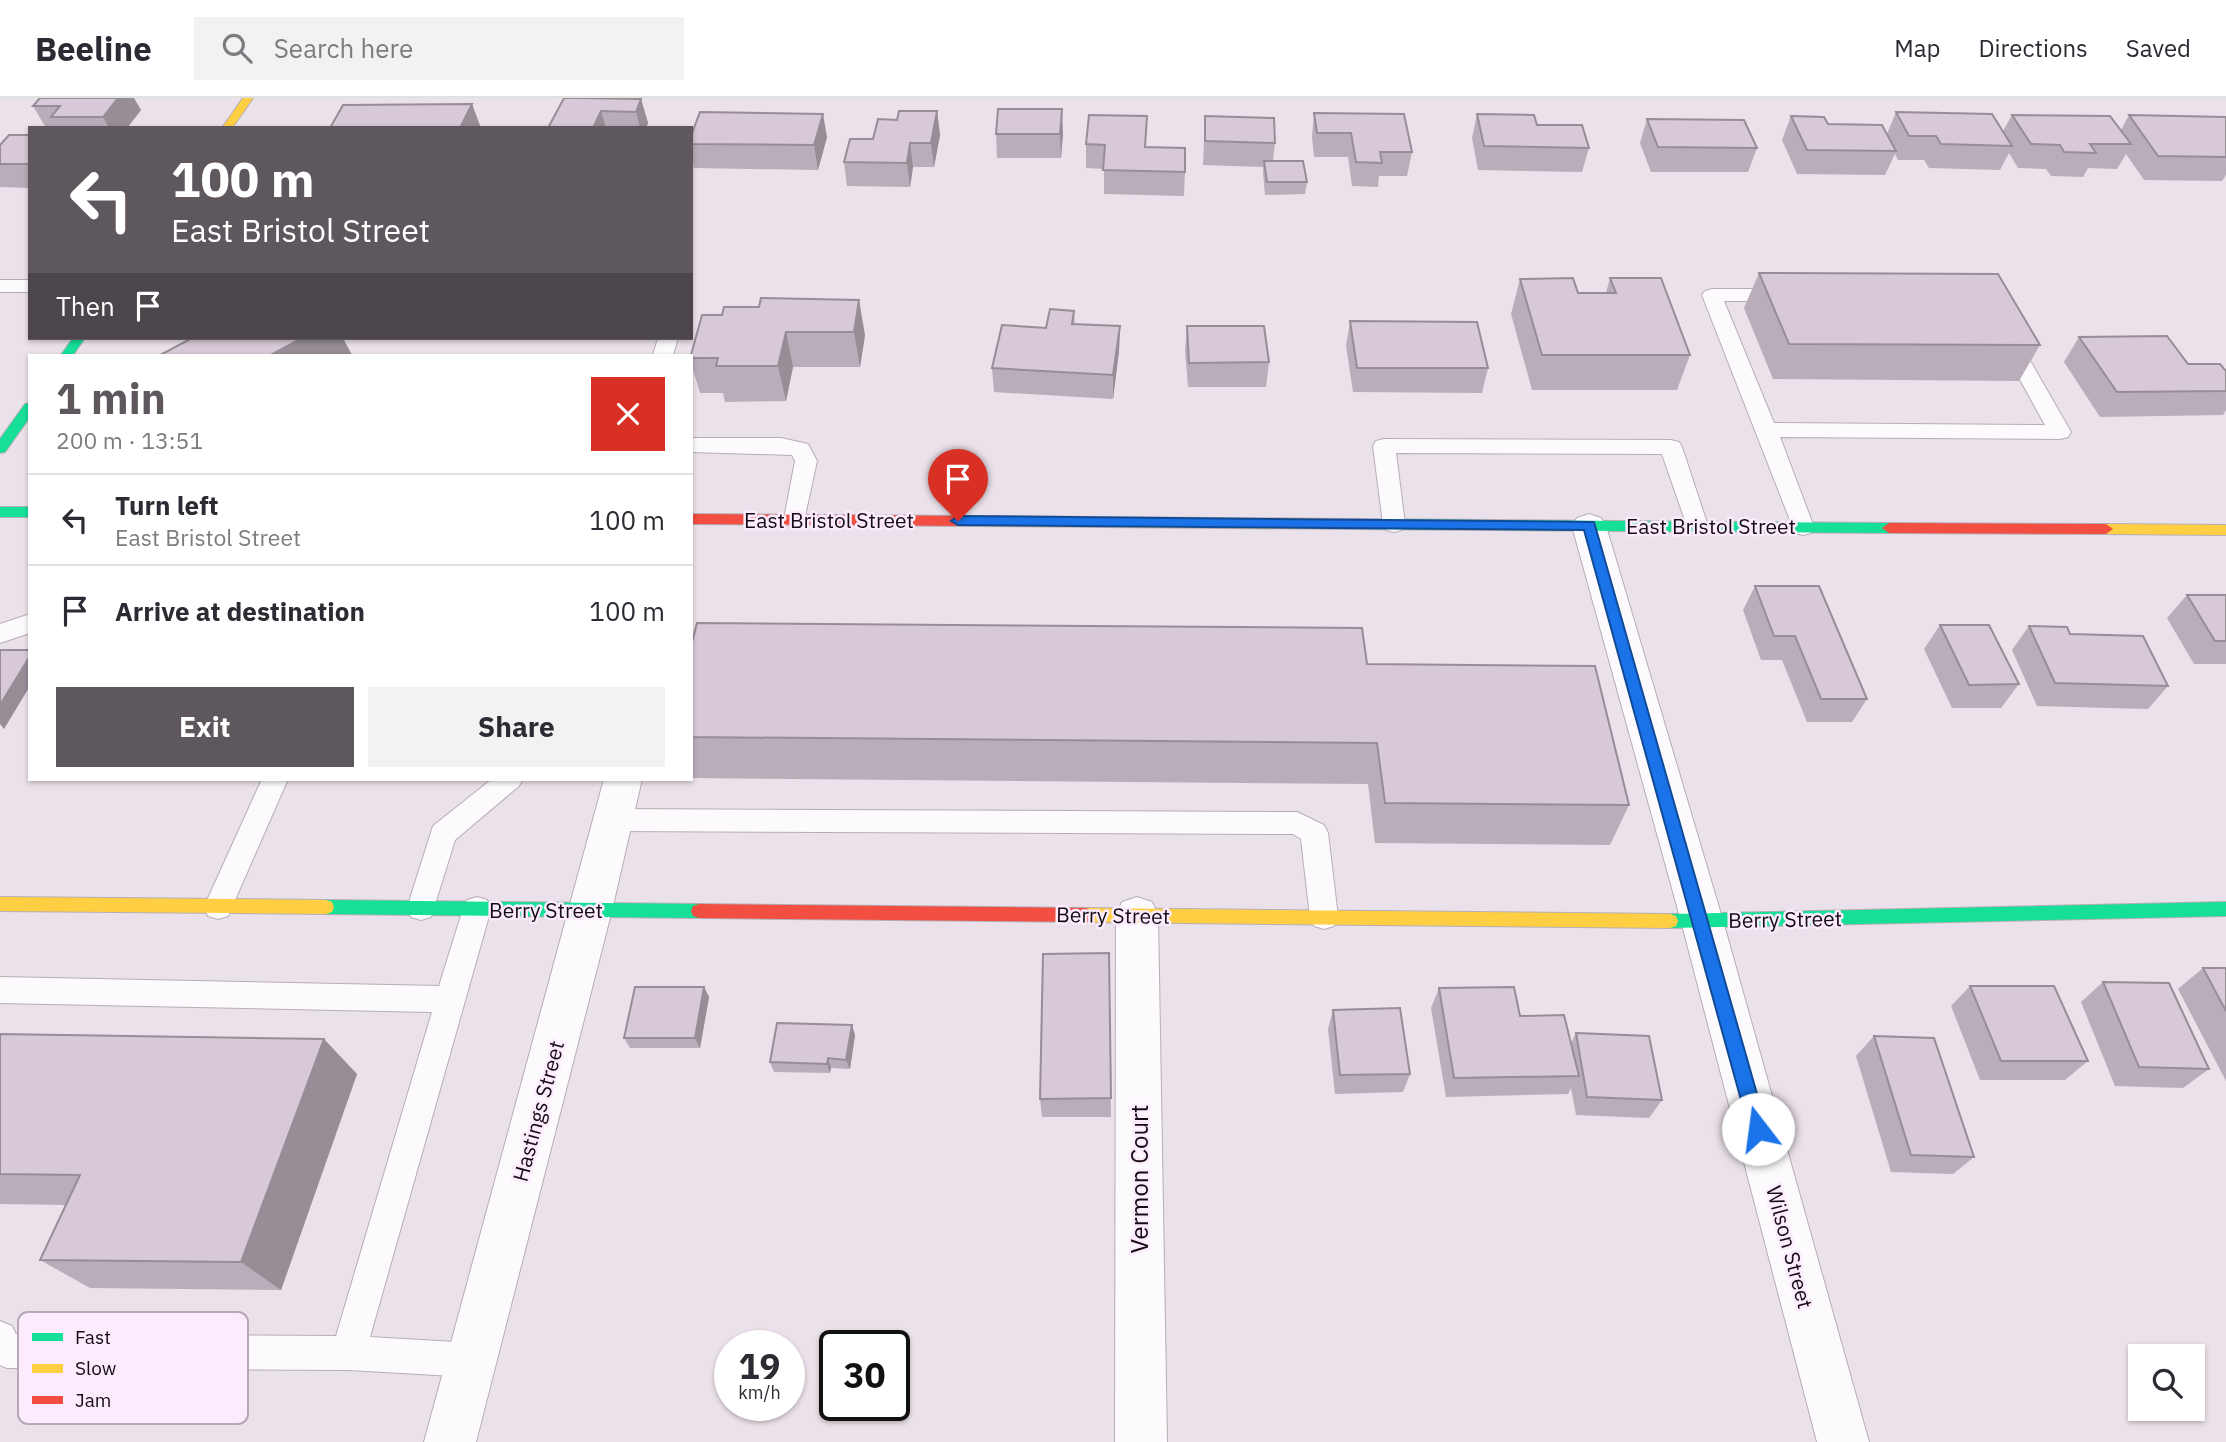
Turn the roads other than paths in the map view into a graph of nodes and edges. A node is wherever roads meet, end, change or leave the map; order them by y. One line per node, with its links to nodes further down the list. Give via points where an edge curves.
1 (248, 98): 2 (street)
2 (228, 126)
3 (0, 286): 4 (lane)
4 (28, 286)
5 (1807, 295): 8 (lane, via 1712,295)
6 (1997, 319): 8 (lane, via 2060,432)
7 (28, 410): 10 (street)
8 (1766, 430): 18 (lane)
9 (693, 445): 14 (lane, via 800,449 806,461)
10 (0, 450)
11 (0, 512): 12 (street)
12 (28, 512)
13 (693, 519): 14 (street, East Bristol Street)
14 (795, 519): 15 (street, East Bristol Street)
15 (1394, 524): 16 (street, East Bristol Street); 17 (lane, via 1384,446 1671,447)
16 (1589, 526): 17 (street, East Bristol Street); 33 (street, Wilson Street)
17 (1697, 526): 18 (street, East Bristol Street)
18 (1803, 527): 19 (street, East Bristol Street)
19 (2226, 530)
20 (28, 624): 21 (lane)
21 (0, 634)
22 (274, 781): 26 (lane)
23 (508, 781): 27 (lane, via 443,834)
24 (618, 799): 30 (street, Hastings Street); 32 (lane, via 1297,823 1314,834)
25 (0, 904): 26 (street, Berry Street)
26 (218, 907): 27 (street, Berry Street)
27 (421, 908): 28 (street, Berry Street)
28 (477, 909): 30 (street, Berry Street); 35 (lane)
29 (2226, 909): 33 (street, Berry Street)
30 (591, 910): 31 (street, Berry Street); 40 (street, Hastings Street)
31 (1137, 915): 32 (street, Berry Street); 42 (street, Vermon Court)
32 (1324, 917): 33 (street, Berry Street)
33 (1702, 921): 43 (street, Wilson Street)
34 (0, 990): 35 (lane)
35 (450, 999): 39 (lane)
36 (0, 1338): 37 (lane, via 6,1351)
37 (18, 1351)
38 (248, 1352): 39 (lane)
39 (348, 1353): 40 (lane)
40 (472, 1360): 41 (street, Hastings Street)
41 (450, 1442)
42 (1141, 1442)
43 (1843, 1442)

